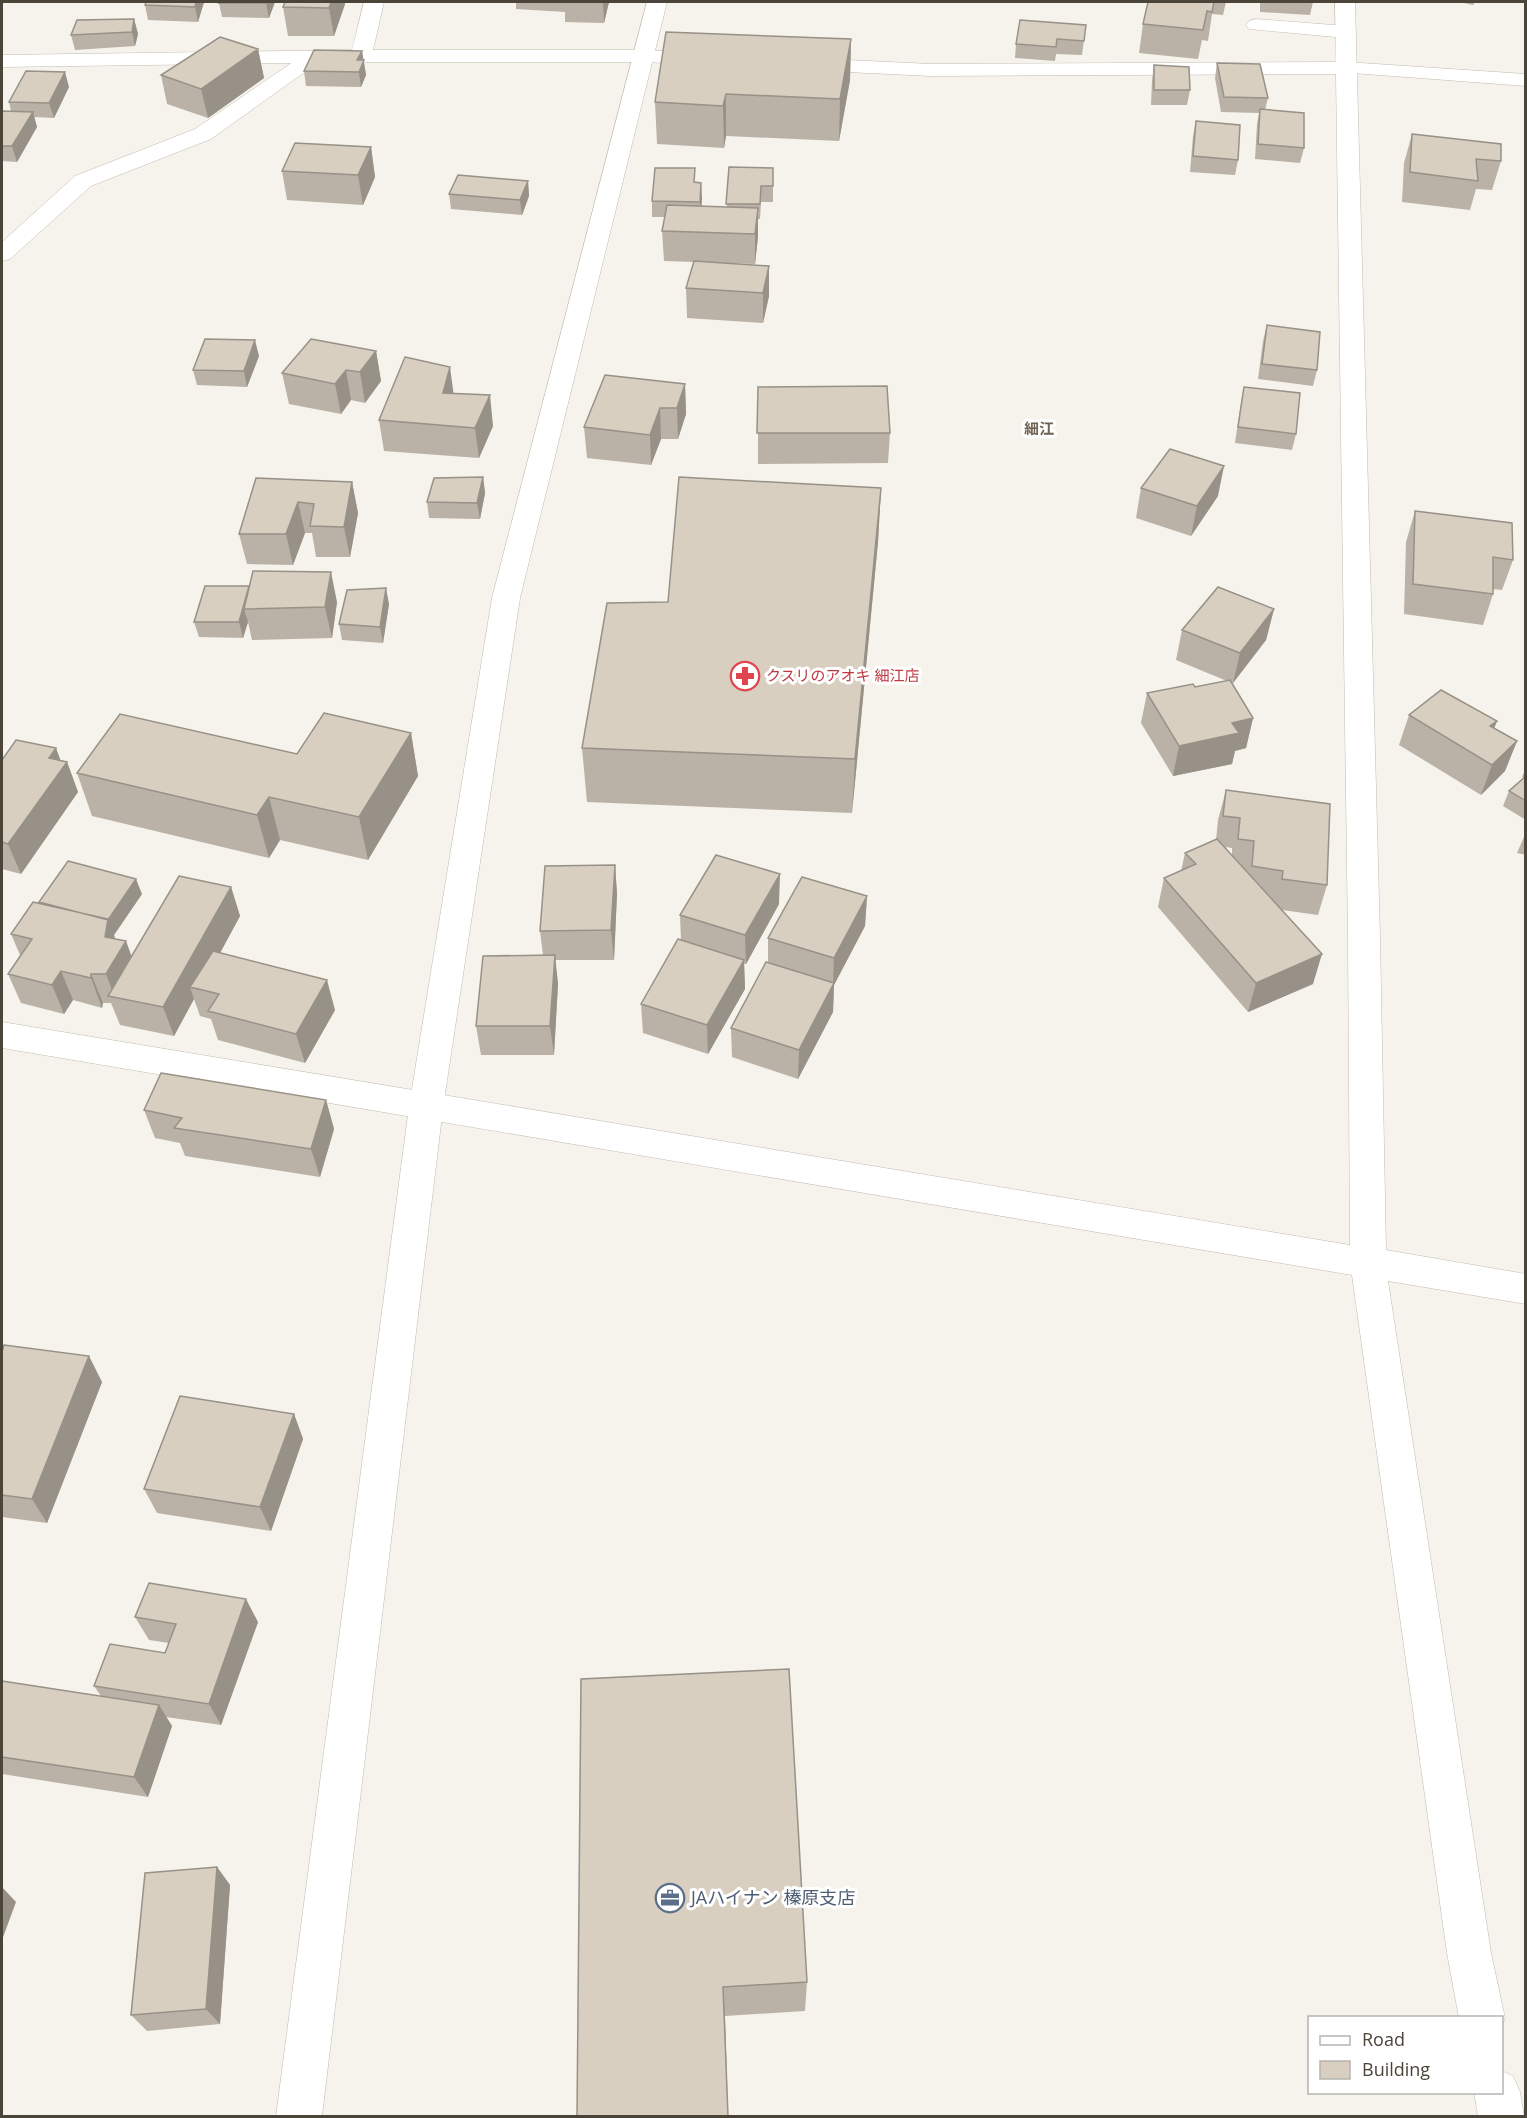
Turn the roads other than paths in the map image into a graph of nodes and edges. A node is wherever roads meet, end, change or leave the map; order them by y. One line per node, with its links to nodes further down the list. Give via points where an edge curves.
1 (374, 2): 6 (street)
2 (657, 2): 7 (street)
3 (1345, 2): 5 (street)
4 (1256, 25): 5 (street)
5 (1346, 32): 12 (street)
6 (361, 56): 7 (street); 8 (street)
7 (644, 56): 9 (street); 16 (street, via 506,598)
8 (313, 57): 10 (street); 14 (street, via 203,134 83,181)
9 (728, 60)
10 (2, 61)
11 (788, 63): 12 (street, via 932,70)
12 (1346, 68): 13 (street); 17 (street)
13 (1526, 80)
14 (2, 254)
15 (2, 1035): 16 (street)
16 (426, 1107): 17 (street); 21 (street)
17 (1368, 1264): 18 (street); 19 (street, via 1469,1953)
18 (1526, 1289)
19 (1482, 2016)
20 (1497, 2094): 22 (street)
21 (299, 2116)
22 (1501, 2116)

